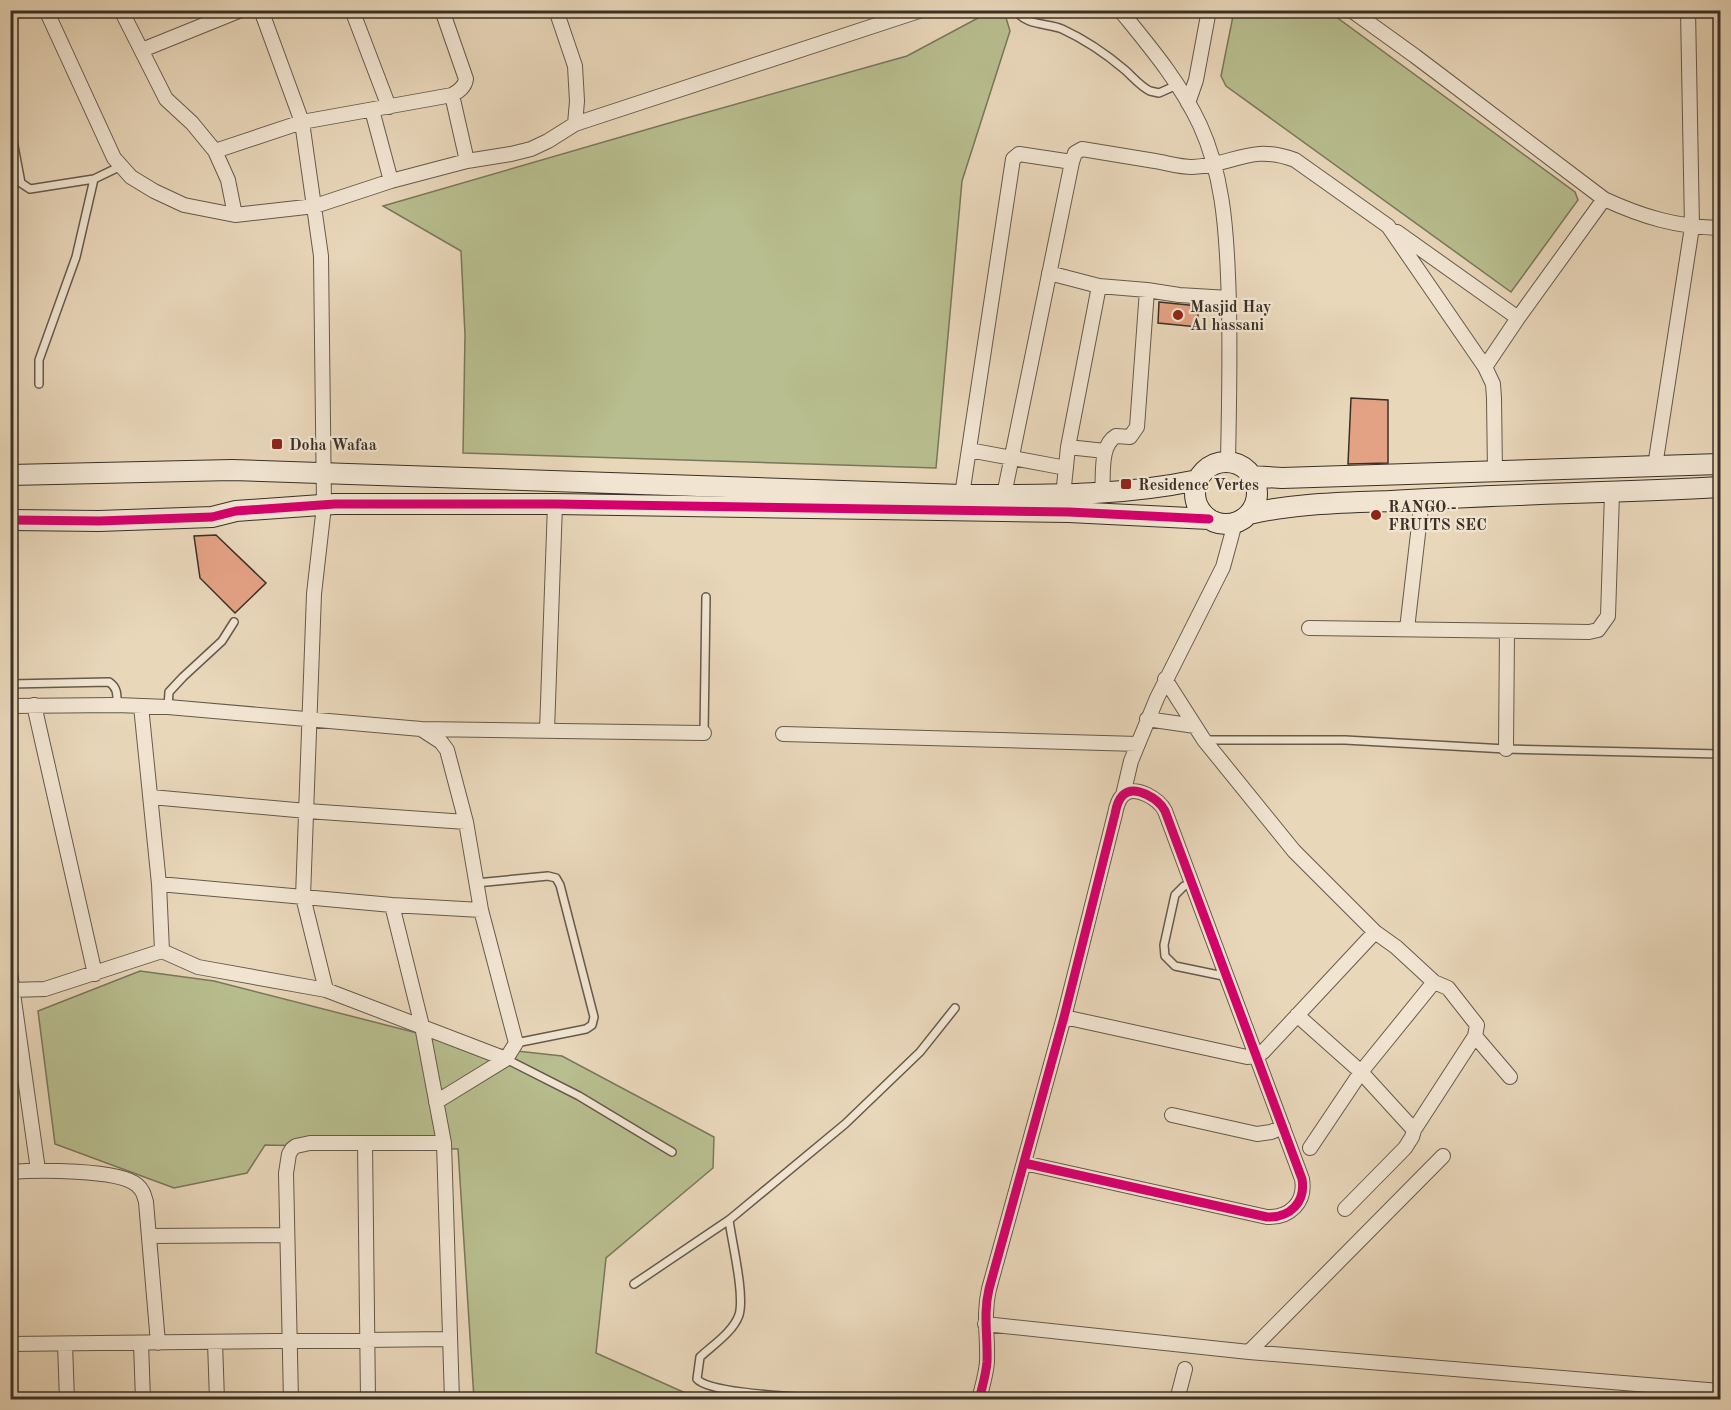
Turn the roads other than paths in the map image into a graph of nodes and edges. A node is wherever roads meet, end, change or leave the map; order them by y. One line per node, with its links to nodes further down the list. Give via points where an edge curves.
1 (46, 10): 27 (street, via 114,158)
2 (122, 10): 14 (street)
3 (241, 10): 14 (street)
4 (261, 10): 20 (street)
5 (352, 10): 18 (street)
6 (442, 10): 16 (street, via 466,79 463,87)
7 (556, 10): 21 (street, via 575,66)
8 (922, 10): 21 (street)
9 (1016, 10): 15 (lane, via 1026,20 1059,28 1085,40 1150,91 1164,92)
10 (1119, 10): 15 (street)
11 (1209, 10): 17 (street)
12 (1351, 10): 30 (street)
13 (1688, 10): 34 (street)
14 (142, 50): 23 (street, via 166,99)
15 (1178, 84): 17 (street)
16 (452, 95): 18 (street); 24 (street)
17 (1188, 103): 26 (street)
18 (389, 106): 19 (street)
19 (372, 110): 20 (street); 29 (street)
20 (302, 122): 23 (street); 31 (street)
21 (575, 124): 24 (street, via 531,149)
22 (10, 125): 28 (lane, via 21,183 30,189)
23 (215, 151): 32 (street, via 228,180)
24 (467, 161): 29 (street)
25 (1072, 162): 26 (street, via 1075,153 1082,149 1189,167); 36 (street); 44 (street, via 1019,154 1013,159)
26 (1215, 163): 33 (street, via 1250,154 1281,154); 39 (street, via 1223,204)
27 (122, 166): 28 (lane); 32 (street, via 131,177 184,205)
28 (94, 179): 42 (lane, via 76,257 39,360)
29 (391, 181): 31 (street)
30 (1604, 199): 34 (street, via 1655,219); 40 (street)
31 (315, 206): 32 (street); 52 (street, via 321,256)
32 (236, 215)
33 (1388, 226): 40 (street); 41 (street)
34 (1692, 227): 35 (street); 49 (street)
35 (1720, 228)
36 (1049, 273): 37 (street); 46 (street)
37 (1100, 286): 38 (street); 43 (street)
38 (1147, 290): 39 (street); 45 (street, via 1137,427 1130,437 1116,436 1110,440)
39 (1229, 298): 47 (street)
40 (1518, 318): 41 (street)
41 (1485, 367): 51 (street, via 1493,384)
42 (39, 384)
43 (1068, 447): 45 (street); 50 (street)
44 (969, 450): 46 (street); 59 (street)
45 (1105, 451): 58 (street)
46 (1011, 459): 50 (street); 60 (street)
47 (1228, 463): 54 (street); 55 (street, via 1210,467)
48 (1720, 464): 49 (street)
49 (1655, 466): 51 (street)
50 (1066, 468): 61 (street)
51 (1496, 472): 54 (street)
52 (324, 474): 53 (street, via 232,470); 59 (street); 64 (street)
53 (10, 475)
54 (1251, 476): 65 (street, via 1256,500)
55 (1198, 480): 58 (street); 66 (street, via 1198,506)
56 (1720, 487): 57 (street)
57 (1612, 493): 62 (street); 72 (street, via 1608,616 1604,625 1590,632)
58 (1102, 494): 61 (street)
59 (962, 495): 60 (street)
60 (1004, 495): 61 (street)
61 (1063, 496)
62 (1422, 499): 65 (street, via 1280,507); 71 (street)
63 (555, 504): 64 (street); 66 (street, via 1070,512); 84 (street)
64 (324, 506): 67 (street, via 236,511 212,517); 80 (street, via 314,594)
65 (1242, 518): 66 (street, via 1226,525); 73 (street, via 1223,567)
66 (1209, 519)
67 (10, 520)
68 (706, 597): 85 (lane)
69 (234, 622): 79 (lane, via 222,641 169,692)
70 (1309, 628): 71 (street)
71 (1407, 629): 72 (street)
72 (1507, 631): 89 (street)
73 (1166, 679): 81 (street); 82 (street)
74 (10, 684): 76 (lane, via 109,682 117,691)
75 (34, 705): 76 (street); 77 (street); 104 (street)
76 (117, 705): 78 (street)
77 (10, 706)
78 (141, 706): 79 (street); 92 (street)
79 (168, 707): 80 (street)
80 (309, 718): 83 (street); 93 (street)
81 (1148, 719): 82 (street); 88 (street)
82 (1195, 726): 87 (street)
83 (421, 729): 84 (street); 94 (street, via 447,750)
84 (547, 731): 85 (street)
85 (704, 733)
86 (783, 734): 88 (street)
87 (1204, 740): 89 (lane, via 1345,740); 101 (street, via 1294,851)
88 (1138, 744): 91 (street)
89 (1506, 749): 90 (lane)
90 (1720, 754)
91 (1123, 795): 96 (street, via 1138,792 1162,805); 111 (street, via 1114,814)
92 (151, 797): 93 (street); 97 (street)
93 (307, 811): 94 (street); 98 (street)
94 (466, 822): 95 (street)
95 (476, 883): 100 (street); 114 (lane, via 556,878 590,997 594,1017 586,1029)
96 (1193, 883): 105 (street); 105 (lane, via 1175,895 1165,956 1175,966)
97 (159, 884): 98 (street); 102 (street)
98 (303, 897): 99 (street); 108 (street)
99 (392, 905): 100 (street); 112 (street)
100 (481, 910): 114 (street)
101 (1375, 932): 106 (street); 110 (street)
102 (162, 951): 104 (street); 108 (street, via 198,967)
103 (10, 972): 107 (street)
104 (95, 974): 107 (street, via 45,989)
105 (1228, 977): 115 (street)
106 (1434, 982): 113 (street, via 1448,987 1457,998 1477,1025); 117 (street)
107 (12, 989): 129 (street)
108 (326, 990): 112 (street)
109 (955, 1008): 132 (lane, via 920,1052 845,1124)
110 (1297, 1015): 115 (street); 117 (street)
111 (1064, 1017): 115 (street); 128 (street)
112 (422, 1026): 116 (street); 119 (street)
113 (1475, 1036): 118 (street); 122 (street)
114 (516, 1043): 116 (street)
115 (1255, 1056): 121 (street)
116 (506, 1059): 119 (street); 126 (lane, via 579,1096)
117 (1361, 1072): 122 (street); 125 (street)
118 (1510, 1077)
119 (436, 1102): 124 (street)
120 (1172, 1115): 121 (street, via 1257,1134)
121 (1283, 1127): 128 (street, via 1303,1186 1296,1206 1275,1218)
122 (1414, 1130): 131 (street, via 1405,1148)
123 (365, 1143): 124 (street); 133 (street, via 310,1143 292,1149 286,1173); 137 (street)
124 (444, 1143): 138 (street)
125 (1310, 1148)
126 (672, 1152)
127 (1443, 1156): 145 (street)
128 (1024, 1163): 136 (street, via 987,1299)
129 (38, 1170): 130 (street); 134 (street, via 121,1177 137,1185 144,1193)
130 (10, 1172)
131 (1345, 1209)
132 (729, 1220): 135 (lane); 154 (lane, via 740,1295 739,1315 728,1332 700,1357 697,1379 730,1391)
133 (286, 1235): 134 (street); 139 (street)
134 (149, 1236): 140 (street)
135 (634, 1284)
136 (985, 1324): 145 (street); 155 (street, via 987,1365)
137 (367, 1340): 138 (street); 139 (street); 152 (street)
138 (450, 1340): 153 (street)
139 (290, 1341): 141 (street); 151 (street)
140 (158, 1342): 141 (street); 142 (street)
141 (215, 1342): 150 (street)
142 (141, 1343): 144 (street); 149 (street)
143 (10, 1344): 144 (street)
144 (65, 1344): 148 (street)
145 (1249, 1352): 147 (street)
146 (1185, 1369): 156 (street)
147 (1720, 1391)
148 (67, 1400)
149 (143, 1400)
150 (217, 1400)
151 (291, 1400)
152 (368, 1400)
153 (452, 1400)
154 (837, 1400)
155 (979, 1400)
156 (1177, 1400)

